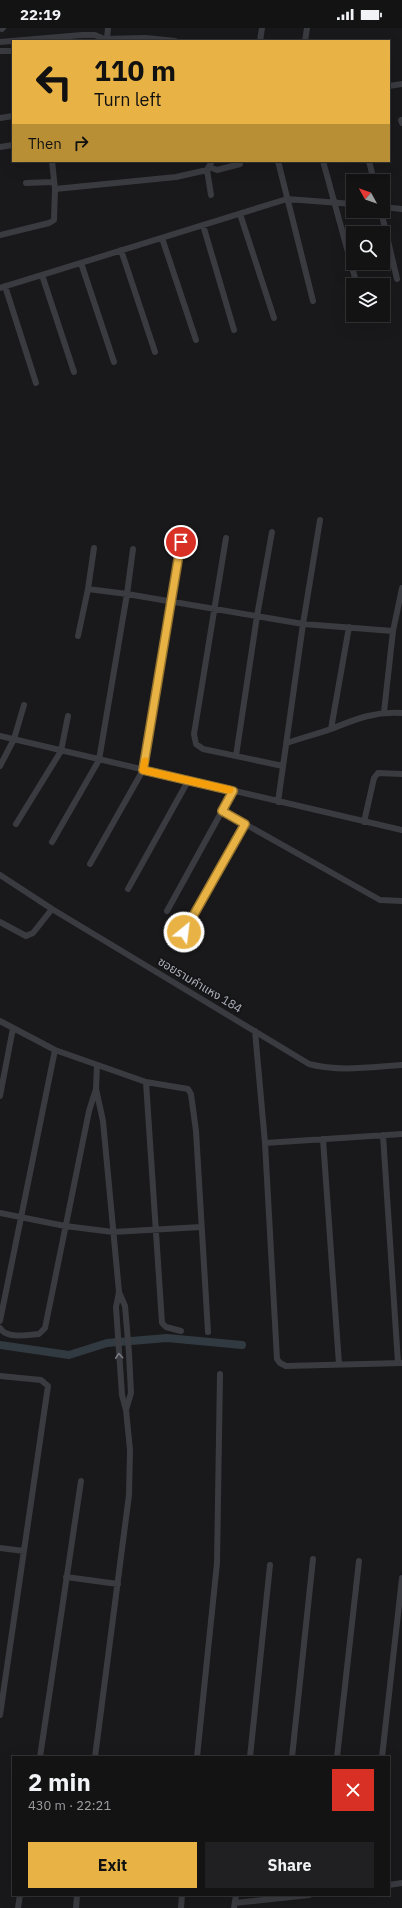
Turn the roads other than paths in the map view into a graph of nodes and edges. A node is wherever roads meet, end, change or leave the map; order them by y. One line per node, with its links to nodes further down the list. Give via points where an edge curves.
1 (108, 28): 7 (street)
2 (262, 28): 9 (street)
3 (307, 28): 10 (street)
4 (96, 38): 5 (street); 7 (street)
5 (45, 39): 6 (street)
6 (30, 40)
7 (104, 40): 8 (street, via 146,38)
8 (165, 40)
9 (260, 40)
10 (305, 40)
11 (12, 41): 12 (street)
12 (0, 42)
13 (0, 51): 14 (street)
14 (12, 51)
15 (402, 84): 16 (street)
16 (390, 86)
17 (12, 116): 18 (street)
18 (0, 118)
19 (12, 145): 20 (street)
20 (0, 147)
21 (52, 162): 28 (street)
22 (278, 162): 32 (street)
23 (323, 162): 33 (street)
24 (370, 162): 27 (street)
25 (240, 164): 26 (street, via 217,170)
26 (209, 166): 30 (street, via 176,177); 31 (street)
27 (373, 174)
28 (53, 182): 29 (street); 30 (street)
29 (26, 183)
30 (55, 189): 40 (street, via 54,220)
31 (211, 195)
32 (287, 199): 33 (street); 37 (street); 48 (street)
33 (334, 202): 34 (street); 45 (street)
34 (346, 203)
35 (390, 208): 36 (street)
36 (402, 209)
37 (240, 214): 39 (street); 49 (street)
38 (383, 218): 46 (street)
39 (202, 225): 41 (street); 50 (street)
40 (0, 235)
41 (162, 238): 42 (street); 51 (street)
42 (121, 250): 43 (street); 52 (street)
43 (81, 263): 44 (street); 53 (street)
44 (42, 275): 47 (street); 54 (street)
45 (355, 278)
46 (397, 279)
47 (2, 287): 55 (street)
48 (313, 301)
49 (274, 318)
50 (234, 330)
51 (196, 340)
52 (156, 352)
53 (114, 362)
54 (74, 372)
55 (36, 383)
56 (320, 520): 68 (street)
57 (272, 532): 67 (street)
58 (226, 538): 66 (street)
59 (181, 542): 65 (street)
60 (94, 548): 63 (street)
61 (133, 549): 64 (street)
62 (402, 588): 70 (street)
63 (88, 589): 64 (street); 71 (street)
64 (127, 594): 65 (street); 82 (street)
65 (172, 601): 66 (street); 85 (street)
66 (216, 608): 67 (street); 81 (street, via 194,734 196,744 203,749)
67 (257, 616): 68 (street); 81 (street)
68 (303, 624): 69 (street); 79 (street)
69 (349, 627): 70 (street); 76 (street)
70 (393, 631): 73 (street)
71 (78, 636)
72 (24, 705): 78 (street)
73 (384, 712): 74 (street); 76 (street, via 348,721)
74 (402, 713)
75 (68, 716): 80 (street)
76 (331, 729): 79 (street)
77 (0, 736): 78 (street)
78 (14, 739): 80 (street); 83 (street)
79 (287, 743): 84 (street)
80 (61, 751): 82 (street); 92 (street)
81 (236, 756): 84 (street)
82 (99, 760): 85 (street); 95 (street)
83 (0, 766)
84 (284, 766): 89 (street)
85 (143, 770): 87 (street); 96 (street)
86 (402, 774): 91 (street, via 382,772 374,778)
87 (188, 781): 88 (street); 98 (street)
88 (233, 791): 89 (street); 90 (street)
89 (278, 802): 91 (street)
90 (222, 811): 93 (street); 101 (street)
91 (364, 822): 94 (street)
92 (16, 824)
93 (245, 824): 99 (street, via 380,900); 103 (street)
94 (402, 830)
95 (52, 842)
96 (90, 864)
97 (0, 875): 100 (street, ซอยรามคำแหง 184)
98 (128, 889)
99 (402, 901)
100 (52, 909): 102 (street, via 33,933 26,936); 106 (street, ซอยรามคำแหง 184)
101 (167, 912)
102 (0, 922)
103 (184, 932)
104 (0, 1020): 105 (street)
105 (13, 1028): 107 (street); 112 (street)
106 (255, 1031): 109 (street, ซอยรามคำแหง 184, via 309,1064 324,1068); 116 (street)
107 (55, 1050): 108 (street); 118 (street)
108 (97, 1065): 110 (street); 111 (street)
109 (402, 1065)
110 (146, 1082): 120 (street, via 181,1087 188,1089 191,1094 196,1131); 121 (street)
111 (96, 1089): 119 (street); 122 (street, via 103,1121)
112 (0, 1096)
113 (402, 1134): 114 (street)
114 (383, 1135): 115 (street); 128 (street)
115 (323, 1139): 116 (street); 129 (street)
116 (265, 1143): 129 (street, via 278,1359 286,1366)
117 (0, 1213): 118 (street)
118 (21, 1218): 119 (street); 124 (street)
119 (64, 1226): 122 (street); 125 (street, via 43,1331 39,1334 11,1335)
120 (201, 1228): 121 (street); 127 (street)
121 (156, 1231): 122 (street); 126 (street, via 162,1323 166,1328)
122 (113, 1232): 123 (street)
123 (119, 1292): 133 (street, one-way to 123, via 122,1395 116,1307); 133 (street, via 125,1306 131,1393)
124 (0, 1321)
125 (0, 1328)
126 (181, 1330)
127 (208, 1332)
128 (400, 1363): 129 (street)
129 (339, 1364)
130 (220, 1374): 146 (street, via 217,1563)
131 (1, 1376): 132 (street); 136 (street, via 41,1380 48,1386)
132 (0, 1384)
133 (126, 1410): 142 (street, via 130,1450 129,1495)
134 (81, 1482): 140 (street)
135 (0, 1548): 136 (street)
136 (24, 1551): 143 (street)
137 (313, 1559): 148 (street)
138 (359, 1561): 149 (street)
139 (270, 1565): 147 (street)
140 (66, 1577): 142 (street); 144 (street)
141 (402, 1578): 150 (street)
142 (118, 1584): 145 (street)
143 (0, 1714)
144 (40, 1756)
145 (95, 1756)
146 (197, 1756)
147 (250, 1756)
148 (292, 1756)
149 (337, 1756)
150 (382, 1756)
151 (402, 1883): 152 (street)
152 (390, 1885)
153 (20, 1896): 159 (street)
154 (78, 1896): 160 (street)
155 (182, 1896): 161 (street)
156 (293, 1896): 157 (street)
157 (277, 1897): 158 (street)
158 (235, 1905)
159 (18, 1908)
160 (76, 1908)
161 (181, 1908)

